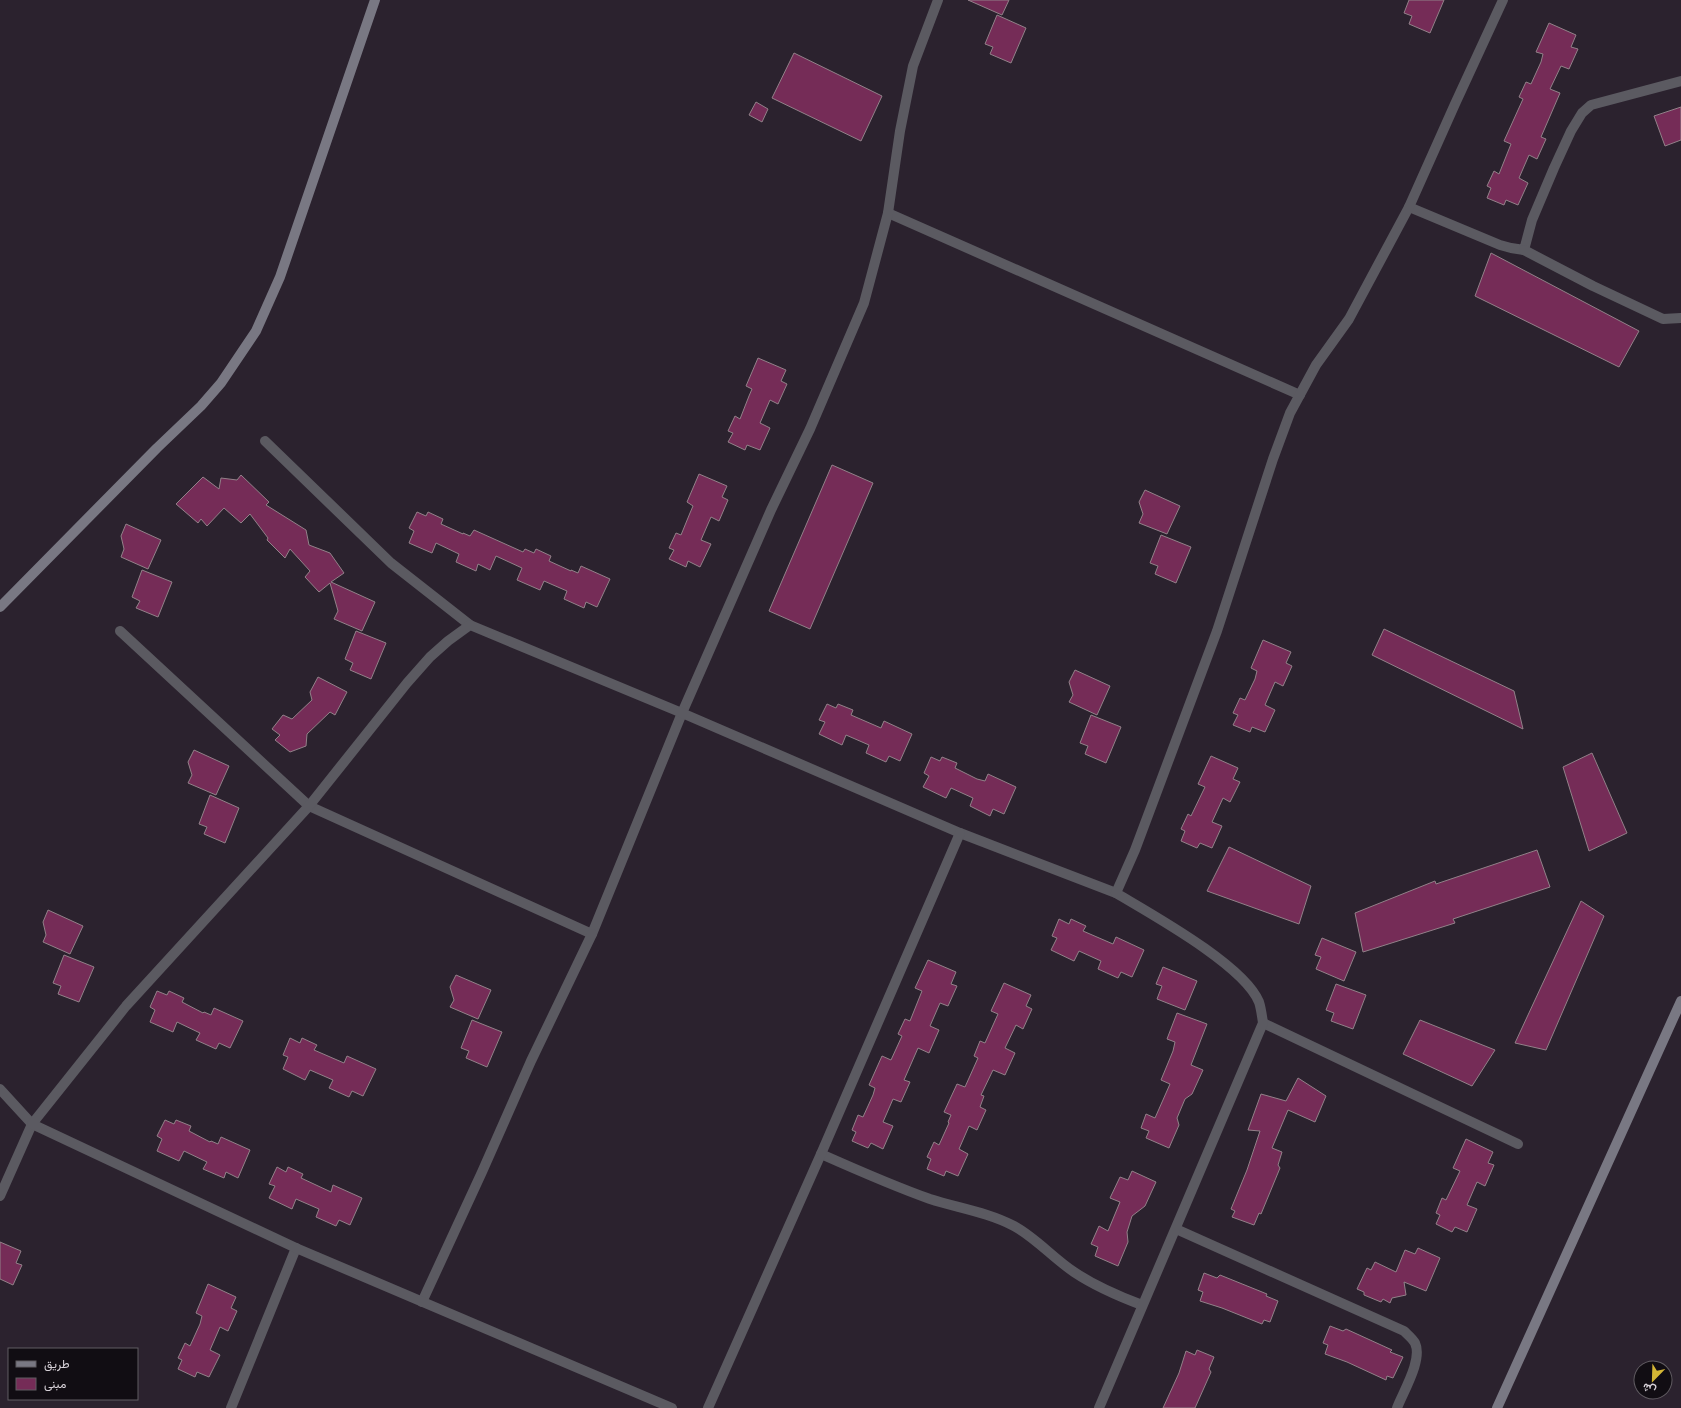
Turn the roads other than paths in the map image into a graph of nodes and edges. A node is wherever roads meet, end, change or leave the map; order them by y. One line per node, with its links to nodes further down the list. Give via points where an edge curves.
1 (375, 0): 11 (street, via 280,277 256,330 221,383 201,406)
2 (938, 0): 6 (street, via 912,66)
3 (1504, 0): 5 (street)
4 (1681, 81): 7 (street, via 1591,105 1582,113 1554,168 1532,220)
5 (1409, 207): 7 (street, via 1500,245); 9 (street, via 1349,319 1316,365)
6 (888, 213): 9 (street); 14 (street, via 864,303)
7 (1524, 250): 8 (street, via 1663,319)
8 (1681, 318)
9 (1300, 395): 17 (street, via 1290,413 1273,459 1217,631 1135,850)
10 (265, 441): 12 (street, via 391,563)
11 (0, 607)
12 (470, 625): 14 (street); 15 (street, via 448,641 416,673)
13 (120, 631): 15 (street)
14 (682, 713): 16 (street); 18 (street)
15 (309, 806): 18 (street); 22 (street, via 126,1006)
16 (960, 834): 17 (street); 24 (street)
17 (1116, 893): 20 (street, via 1207,949 1246,982 1259,1001)
18 (592, 934): 28 (street, via 531,1061)
19 (1681, 1001): 35 (street)
20 (1263, 1023): 23 (street); 26 (street)
21 (0, 1089): 22 (street)
22 (32, 1124): 25 (street); 27 (street)
23 (1518, 1144)
24 (821, 1154): 29 (street, via 895,1187 935,1201 977,1211 1014,1226 1073,1271 1108,1292); 32 (street)
25 (0, 1196)
26 (1176, 1229): 29 (street); 34 (street, via 1404,1331 1415,1342 1416,1356)
27 (296, 1248): 28 (street); 30 (street)
28 (422, 1302): 31 (street)
29 (1142, 1305): 33 (street)
30 (230, 1408)
31 (672, 1408)
32 (708, 1408)
33 (1099, 1408)
34 (1397, 1408)
35 (1497, 1408)

